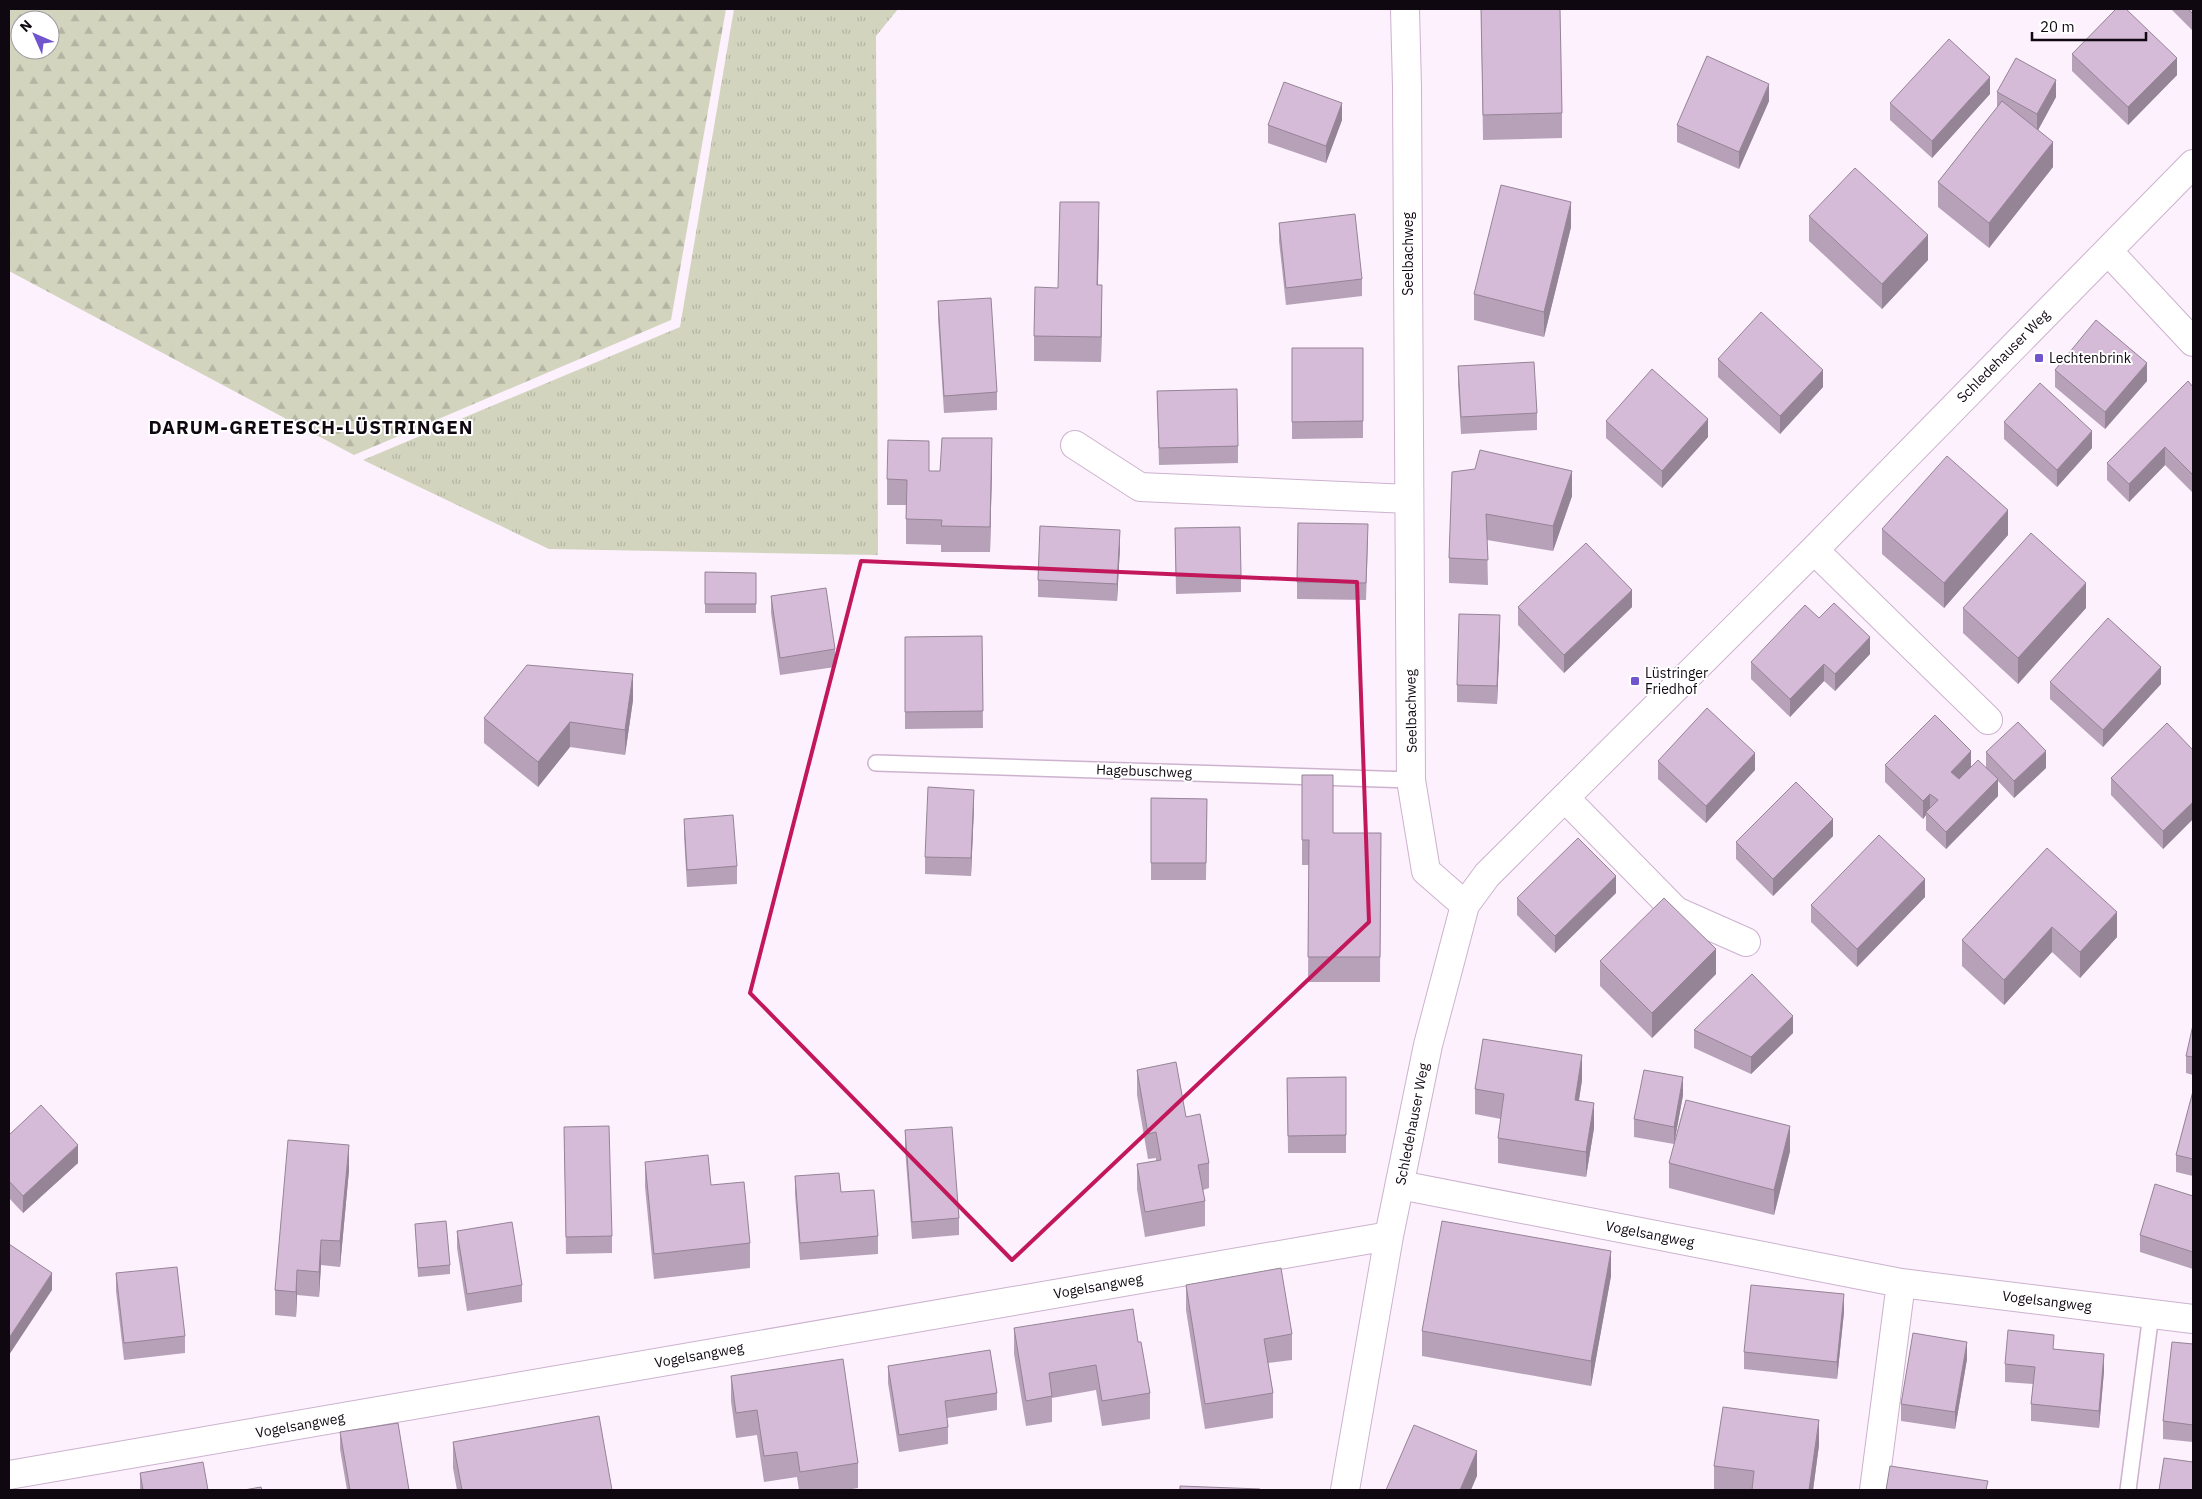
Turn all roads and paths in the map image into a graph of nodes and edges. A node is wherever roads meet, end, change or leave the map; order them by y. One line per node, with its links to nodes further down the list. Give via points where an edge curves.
1 (1405, 9): 6 (street, Seelbachweg)
2 (2193, 164): 3 (street, Schledehauser Weg)
3 (2108, 251): 4 (street); 7 (street, Schledehauser Weg)
4 (2193, 342)
5 (1075, 444): 6 (street, via 1140,487)
6 (1409, 499): 10 (street, Seelbachweg)
7 (1814, 550): 8 (street); 11 (street, Schledehauser Weg)
8 (1988, 720)
9 (876, 763): 10 (lane, Hagebuschweg)
10 (1411, 780): 12 (street, Seelbachweg, via 1426,871)
11 (1565, 798): 12 (street, Schledehauser Weg, via 1487,875); 13 (street, via 1676,910)
12 (1465, 905): 14 (street, Schledehauser Weg, via 1428,1045)
13 (1746, 942)
14 (1400, 1185): 15 (street, Schledehauser Weg); 16 (street, Vogelsangweg)
15 (1389, 1236): 19 (street, Vogelsangweg); 20 (street, Schledehauser Weg)
16 (1901, 1283): 17 (street, Vogelsangweg); 21 (street)
17 (2151, 1314): 18 (street, Vogelsangweg); 22 (lane)
18 (2193, 1319)
19 (9, 1475)
20 (1345, 1490)
21 (1874, 1490)
22 (2128, 1490)

